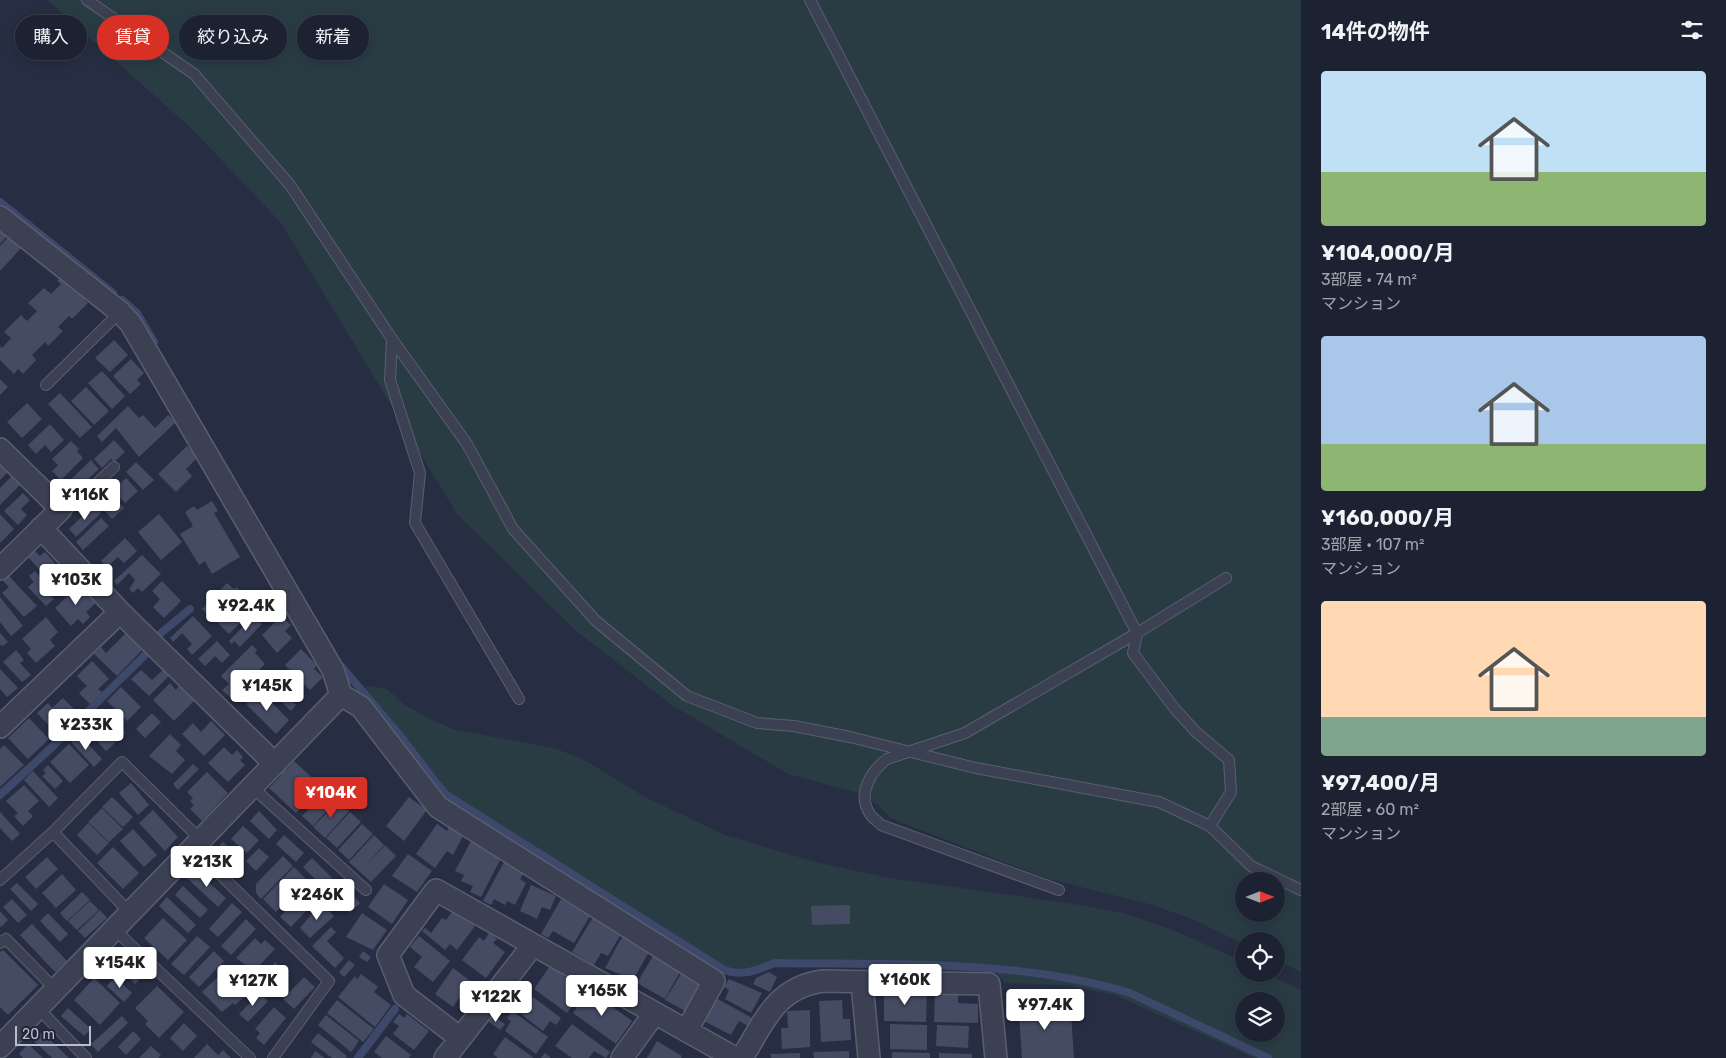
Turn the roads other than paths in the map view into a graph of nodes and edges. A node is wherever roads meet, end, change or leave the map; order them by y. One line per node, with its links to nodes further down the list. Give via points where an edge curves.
1 (87, 0): 5 (lane, via 194,74 290,184)
2 (810, 0): 14 (lane)
3 (0, 218): 4 (street)
4 (120, 312): 6 (lane); 15 (street, via 131,324 333,670)
5 (392, 339): 16 (lane, via 390,380 420,473 415,523); 18 (lane, via 467,444 513,529 596,621 686,696 757,723 794,726)
6 (46, 385)
7 (0, 449): 9 (street)
8 (114, 467): 9 (lane, via 74,505)
9 (61, 509): 10 (street)
10 (41, 528): 11 (street); 13 (street)
11 (0, 569)
12 (1226, 578): 14 (lane)
13 (120, 612): 17 (street); 19 (street)
14 (1137, 634): 18 (lane, via 965,733); 21 (lane, via 1134,653 1175,710 1229,760 1231,792)
15 (342, 695): 19 (street); 36 (street, via 361,707 438,807 714,982)
16 (519, 699)
17 (0, 727)
18 (911, 751): 21 (lane, via 976,768 1159,802); 26 (lane, via 888,759 868,780 865,797 869,813 881,825)
19 (275, 764): 20 (street)
20 (252, 787): 23 (street); 25 (lane)
21 (1210, 826): 27 (lane, via 1251,866)
22 (53, 832): 23 (lane, via 122,762); 24 (lane); 28 (lane)
23 (197, 844): 28 (street); 41 (lane, via 329,982)
24 (0, 880)
25 (366, 890)
26 (1059, 890)
27 (1301, 890)
28 (130, 913): 29 (street)
29 (114, 929): 33 (street); 40 (lane)
30 (0, 943): 33 (lane, via 6,939)
31 (533, 945): 35 (street); 37 (street); 37 (street, via 436,890 388,956 404,995)
32 (862, 983): 45 (street, via 804,983 778,1000); 46 (street); 47 (street, via 989,984)
33 (56, 990): 34 (street)
34 (38, 1008): 38 (street); 39 (lane)
35 (654, 1014): 36 (street); 43 (street)
36 (686, 1030): 44 (street)
37 (460, 1038): 42 (street)
38 (0, 1047)
39 (86, 1058)
40 (250, 1058)
41 (273, 1058)
42 (445, 1058)
43 (622, 1058)
44 (735, 1058)
45 (742, 1058)
46 (869, 1058)
47 (996, 1058)

